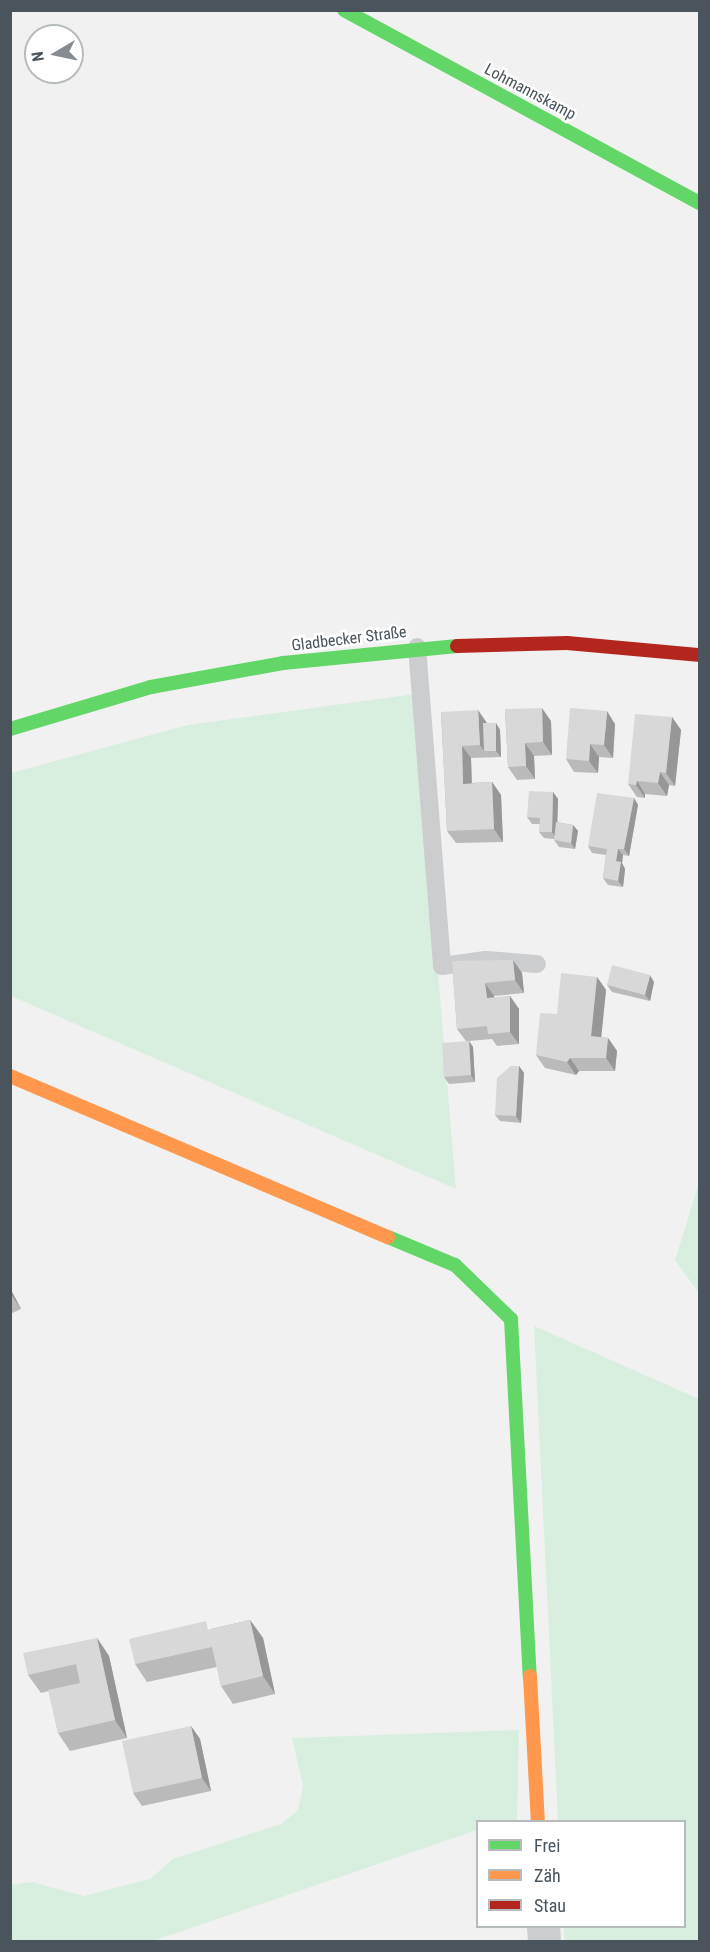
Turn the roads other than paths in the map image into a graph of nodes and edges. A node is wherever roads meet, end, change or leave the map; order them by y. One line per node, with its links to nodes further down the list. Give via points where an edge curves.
1 (344, 10): 2 (street, Lohmannskamp)
2 (699, 203)
3 (417, 647): 4 (street, Gladbecker Straße, via 567,644); 5 (street, Gladbecker Straße, via 283,663 151,687); 6 (lane, via 442,966 486,960)
4 (699, 655)
5 (10, 729)
6 (537, 964)
7 (10, 1076): 8 (street, via 455,1265 511,1319)
8 (538, 1820)

